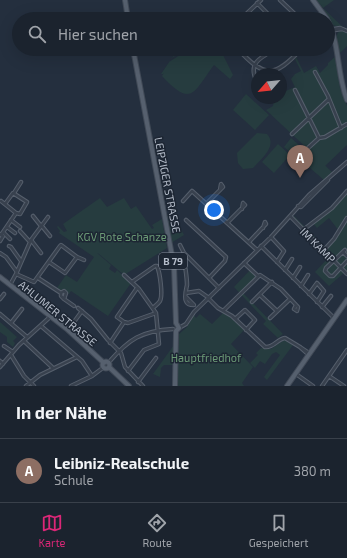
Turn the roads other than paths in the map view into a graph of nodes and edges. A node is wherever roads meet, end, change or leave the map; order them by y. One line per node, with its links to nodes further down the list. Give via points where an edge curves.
1 (125, 0): 6 (main road)
2 (261, 0): 5 (street)
3 (280, 0): 9 (street)
4 (313, 0): 10 (main road)
5 (257, 3): 7 (street); 8 (street)
6 (127, 12)
7 (248, 12)
8 (266, 12)
9 (293, 12)
10 (321, 12)
11 (343, 29): 12 (street); 13 (street); 14 (street)
12 (335, 30)
13 (338, 30): 15 (street)
14 (347, 31)
15 (335, 35)
16 (335, 43): 25 (main road)
17 (134, 56): 130 (main road, LEIPZIGER STRASSE / B 79, via 174,266)
18 (245, 56): 21 (street)
19 (265, 56): 21 (street)
20 (294, 56): 21 (street, via 287,65 278,70 268,71)
21 (255, 66)
22 (315, 72): 24 (street)
23 (295, 90): 26 (street)
24 (329, 99): 26 (street); 28 (street)
25 (347, 100)
26 (310, 117): 29 (street); 30 (street)
27 (347, 124): 28 (street)
28 (341, 128): 30 (street, via 325,138)
29 (292, 134)
30 (319, 138): 31 (street)
31 (308, 148)
32 (347, 162): 44 (street)
33 (21, 182): 35 (street)
34 (220, 190): 40 (street)
35 (13, 193): 39 (street); 42 (street, via 28,204 20,214)
36 (346, 193): 54 (street, via 332,208)
37 (1, 201): 39 (street)
38 (183, 201): 40 (street, via 192,191)
39 (5, 204): 42 (street)
40 (206, 204): 49 (street)
41 (242, 209): 49 (street)
42 (16, 213): 47 (street)
43 (33, 216): 50 (street)
44 (290, 216): 54 (street, IM KAMP); 59 (street)
45 (48, 217): 50 (street)
46 (347, 218): 68 (street)
47 (11, 220): 51 (street); 52 (street)
48 (186, 220): 92 (street, via 226,257)
49 (228, 223): 63 (street)
50 (41, 226): 58 (street); 62 (street)
51 (7, 227): 56 (street); 57 (street)
52 (20, 227)
53 (263, 228): 63 (street)
54 (303, 230): 68 (street, IM KAMP)
55 (20, 231): 62 (street)
56 (15, 233)
57 (1, 234): 60 (street); 61 (street, via 3,236)
58 (50, 236)
59 (271, 236): 66 (street); 80 (street, via 284,250)
60 (10, 239)
61 (0, 241)
62 (30, 241): 70 (street); 77 (street)
63 (249, 242): 67 (street)
64 (180, 244): 71 (street)
65 (9, 246): 77 (street)
66 (261, 246): 67 (street); 80 (street)
67 (257, 250): 81 (street)
68 (324, 250): 76 (street, IM KAMP)
69 (0, 253): 85 (street, via 6,257)
70 (41, 253)
71 (184, 253): 92 (street); 101 (street)
72 (347, 256): 76 (street, via 344,251)
73 (77, 257): 75 (street); 79 (street, via 65,273); 79 (street, via 63,245)
74 (292, 259): 84 (street)
75 (84, 260)
76 (334, 260): 83 (street, IM KAMP); 83 (street, via 325,270 327,273 333,276)
77 (21, 261): 85 (street)
78 (347, 261): 83 (street)
79 (49, 262): 91 (street)
80 (277, 262): 84 (street)
81 (244, 263): 89 (street); 99 (street)
82 (300, 267): 93 (street)
83 (341, 268): 87 (street, IM KAMP)
84 (285, 270): 93 (street)
85 (16, 273): 91 (street, via 34,282); 96 (street)
86 (308, 274): 97 (street)
87 (347, 274)
88 (124, 275): 94 (street)
89 (258, 276): 95 (street, via 261,275); 118 (street)
90 (0, 277): 96 (main road, AHLUMER STRASSE)
91 (38, 278): 100 (street)
92 (209, 278): 99 (street)
93 (293, 278): 97 (street)
94 (132, 282): 98 (street); 115 (street, via 155,266 158,267 161,298)
95 (272, 282): 103 (street); 107 (street)
96 (9, 285): 123 (main road, AHLUMER STRASSE)
97 (301, 286): 102 (street)
98 (137, 288): 115 (street); 127 (street, via 117,317)
99 (219, 288): 105 (street)
100 (61, 293): 106 (street); 106 (street, via 66,293)
101 (186, 293): 105 (street, via 202,292); 116 (street, via 188,303)
102 (309, 294): 109 (street); 109 (street, via 316,283 324,291)
103 (260, 295): 108 (street); 120 (street)
104 (331, 296): 113 (street)
105 (208, 298): 116 (street); 118 (street)
106 (64, 299): 112 (street)
107 (290, 299): 111 (street); 120 (street)
108 (252, 302)
109 (317, 302): 113 (street)
110 (346, 302): 126 (main road)
111 (296, 305)
112 (74, 306)
113 (322, 307): 126 (street)
114 (78, 308): 119 (street)
115 (152, 308): 121 (street)
116 (198, 308): 130 (street, via 186,324)
117 (22, 309): 128 (street)
118 (223, 311): 125 (street)
119 (82, 312): 131 (street); 136 (street, via 94,322)
120 (277, 312): 124 (street)
121 (156, 313): 127 (street, via 128,323); 132 (street)
122 (0, 314): 128 (street)
123 (51, 316): 129 (street); 131 (main road, AHLUMER STRASSE)
124 (270, 318)
125 (235, 319): 133 (street); 133 (street, via 245,310 255,320)
126 (334, 319): 141 (main road)
127 (124, 322): 136 (street)
128 (11, 323): 134 (street)
129 (41, 326): 134 (street); 143 (street)
130 (176, 328): 132 (street); 161 (main road, LEIPZIGER STRASSE / B 79)
131 (68, 330): 147 (main road, AHLUMER STRASSE)
132 (157, 330): 139 (street, via 135,338); 150 (street, via 160,344 144,350)
133 (246, 330): 141 (street, via 265,347 270,347 285,338)
134 (27, 338): 135 (street)
135 (24, 341): 140 (street); 149 (street)
136 (110, 343): 139 (street)
137 (4, 346): 140 (street)
138 (347, 350): 153 (street)
139 (119, 351): 147 (street); 150 (street)
140 (13, 352): 142 (street)
141 (309, 354): 151 (main road)
142 (10, 355): 146 (street); 155 (street)
143 (77, 357): 149 (street); 152 (street)
144 (156, 358): 154 (street)
145 (0, 361): 146 (street)
146 (3, 364): 148 (street)
147 (106, 365): 152 (street); 159 (main road, AHLUMER STRASSE)
148 (0, 367)
149 (53, 368): 155 (street)
150 (128, 371): 154 (street)
151 (296, 374): 162 (main road); 163 (street)
152 (92, 376): 158 (street)
153 (329, 376): 164 (street); 165 (street)
154 (138, 382): 160 (street)
155 (30, 384): 156 (street); 157 (street)
156 (26, 386)
157 (34, 386)
158 (71, 386)
159 (129, 386)
160 (143, 386)
161 (175, 386)
162 (287, 386)
163 (313, 386)
164 (322, 386)
165 (344, 386)

